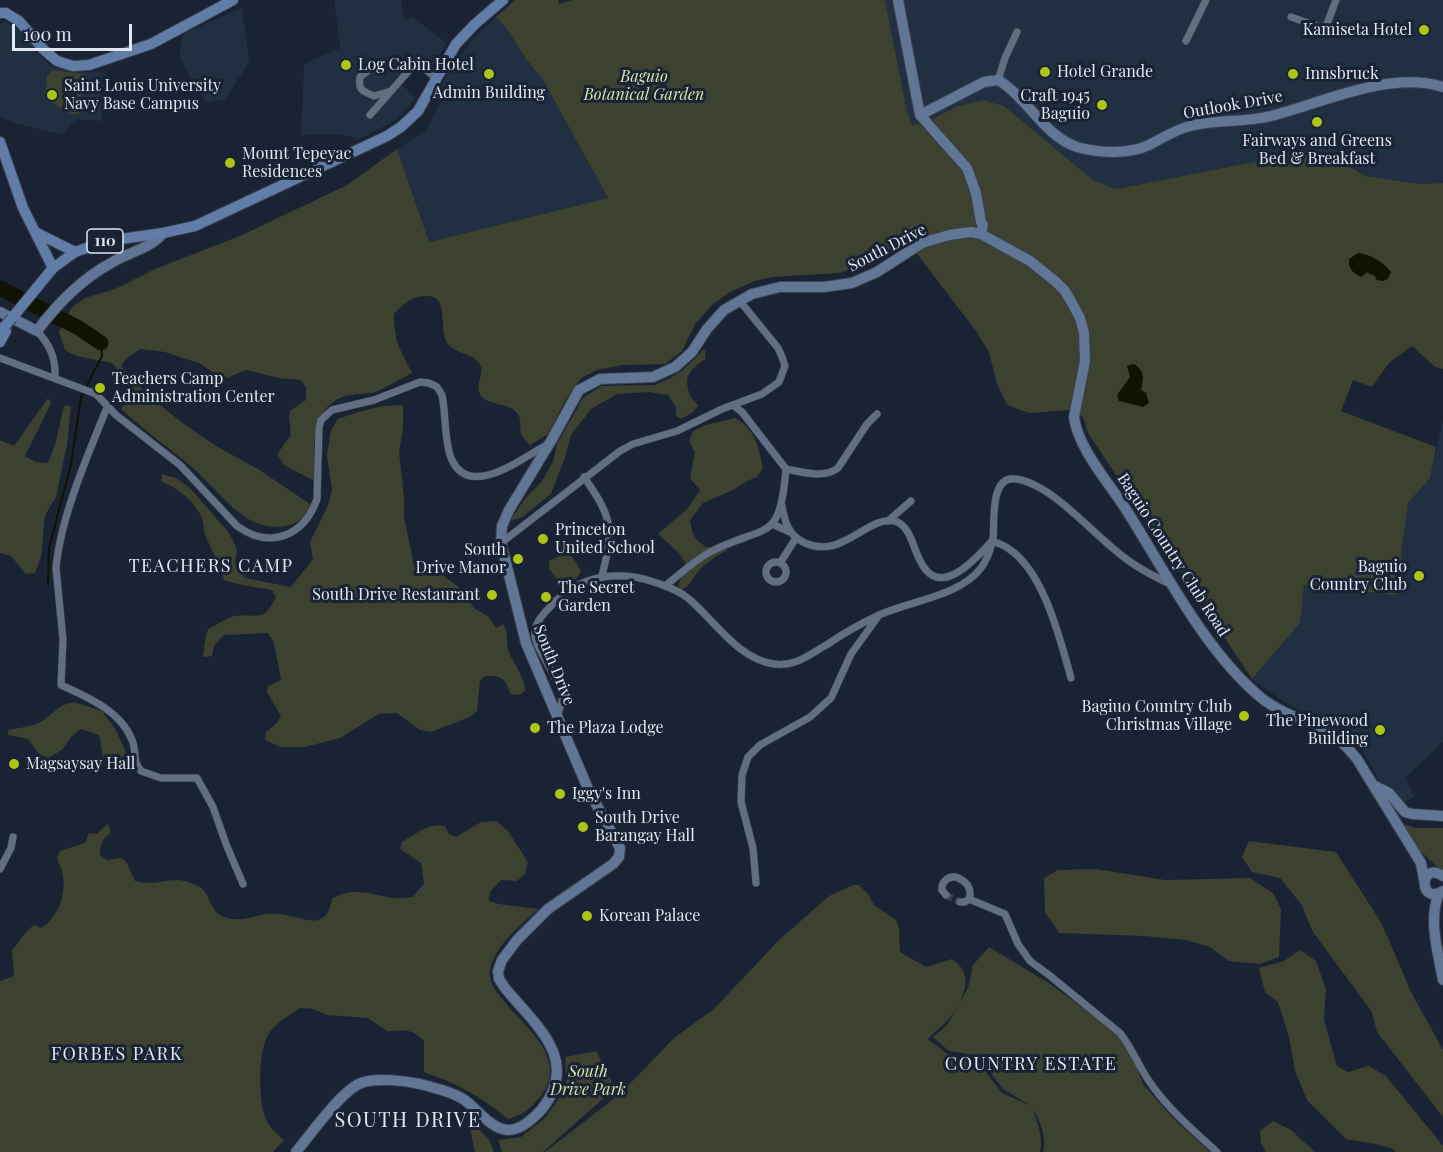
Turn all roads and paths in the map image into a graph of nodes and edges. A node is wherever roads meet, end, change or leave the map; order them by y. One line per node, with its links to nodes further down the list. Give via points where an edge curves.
1 (233, 0): 7 (main road, via 151,44 88,65 73,66 57,61 19,21 6,13)
2 (503, 0): 6 (main road, 110)
3 (898, 0): 16 (main road)
4 (1206, 0): 10 (street)
5 (1335, 0): 8 (street, via 1322,28)
6 (493, 4): 12 (main road, 110, via 456,44)
7 (0, 14)
8 (1291, 17)
9 (1017, 32): 13 (street)
10 (1186, 41)
11 (371, 68): 15 (street, via 360,76 358,85 362,90 374,96)
12 (436, 78): 15 (street, via 416,65); 20 (main road, 110, via 418,111 387,136 195,226)
13 (998, 80): 14 (main road, Outlook Drive, via 1065,141 1085,149 1112,152 1138,149 1191,126 1269,117 1388,85 1417,82); 16 (main road, via 984,82)
14 (1443, 87)
15 (391, 91): 17 (street)
16 (920, 115): 21 (main road, via 967,168 981,222)
17 (370, 116)
18 (0, 142): 19 (main road)
19 (34, 231): 22 (main road); 23 (main road)
20 (163, 233): 22 (main road, 110, via 107,241); 27 (main road, via 156,242 96,272)
21 (977, 233): 24 (main road, South Drive, via 949,235 922,243 852,284 774,288); 47 (main road, Baguio Country Club Road, via 1017,252 1044,271 1072,303 1084,333 1085,361 1075,425)
22 (75, 252): 23 (main road, 110)
23 (53, 269): 26 (main road, 110, bridge)
24 (739, 300): 31 (street, via 778,348 785,366 772,389); 34 (main road, South Drive, via 714,320 692,352 675,368 653,377 600,380 585,386 573,398)
25 (0, 312): 27 (main road)
26 (2, 327): 28 (main road, 110, via 6,331)
27 (37, 331): 30 (street, via 54,356)
28 (0, 342)
29 (0, 358): 30 (street)
30 (55, 378): 32 (street, via 96,394)
31 (736, 404): 35 (street); 36 (street, via 677,431 633,444)
32 (108, 405): 34 (street, via 180,465 237,526 269,539 291,533 314,509 319,428 321,420 332,410 374,400 420,382 429,383 442,395 454,463 462,473 477,477 495,473); 60 (street, via 57,556 64,659 61,685 99,704 120,721 132,739 134,758 141,771 161,778 197,778 213,807)
33 (877, 414): 35 (street, via 832,472 822,475)
34 (551, 441): 44 (main road, South Drive, via 505,518)
35 (786, 469): 38 (street)
36 (584, 477): 44 (street); 46 (street, via 609,523 609,547)
37 (911, 501): 39 (street)
38 (782, 506): 40 (street); 41 (street)
39 (888, 521): 42 (street, via 829,547 811,546); 43 (street, via 905,527 924,569 940,578 954,575)
40 (772, 525): 41 (street); 48 (street, via 712,551)
41 (790, 532): 42 (street)
42 (796, 538): 45 (street)
43 (992, 541): 47 (street, via 998,488 1005,480 1017,479 1045,492 1125,558); 49 (street, via 982,567 966,582); 50 (street, via 1019,556 1036,580)
44 (501, 543): 51 (main road, South Drive, via 526,643)
45 (780, 563)
46 (602, 576): 48 (street, via 637,576); 51 (street, via 580,583 561,596 534,630 534,639 563,693)
47 (1169, 582): 52 (main road, Baguio Country Club Road, via 1212,643 1260,698 1332,734 1352,752)
48 (665, 586): 49 (street, via 688,598 745,652 774,664 806,658)
49 (879, 615): 59 (street, via 851,654 831,698 810,717 760,745 748,757 742,775 741,802 753,848)
50 (1071, 678)
51 (558, 714): 66 (main road, South Drive, via 589,791 620,848 614,864 528,927 508,951 498,971 506,988 553,1049 556,1080 548,1100 532,1119 508,1130 494,1125 462,1098 440,1089 406,1081 361,1083 348,1091)
52 (1374, 786): 53 (main road, via 1389,793 1405,812); 55 (main road, Baguio Country Club Road)
53 (1443, 816)
54 (13, 837): 56 (street)
55 (1421, 862): 57 (main road, Baguio Country Club Road); 58 (main road, Baguio Country Club Road)
56 (0, 869)
57 (1440, 874): 58 (main road, via 1430,874)
58 (1424, 880): 61 (main road, via 1426,890)
59 (756, 883)
60 (243, 884)
61 (1438, 894): 65 (main road, via 1436,944)
62 (946, 895): 63 (street, via 943,883 956,877 969,887)
63 (969, 899): 64 (street); 67 (street, via 1005,914 1030,961 1120,1033 1156,1091)
64 (960, 902)
65 (1443, 980)
66 (296, 1152)
67 (1217, 1152)

